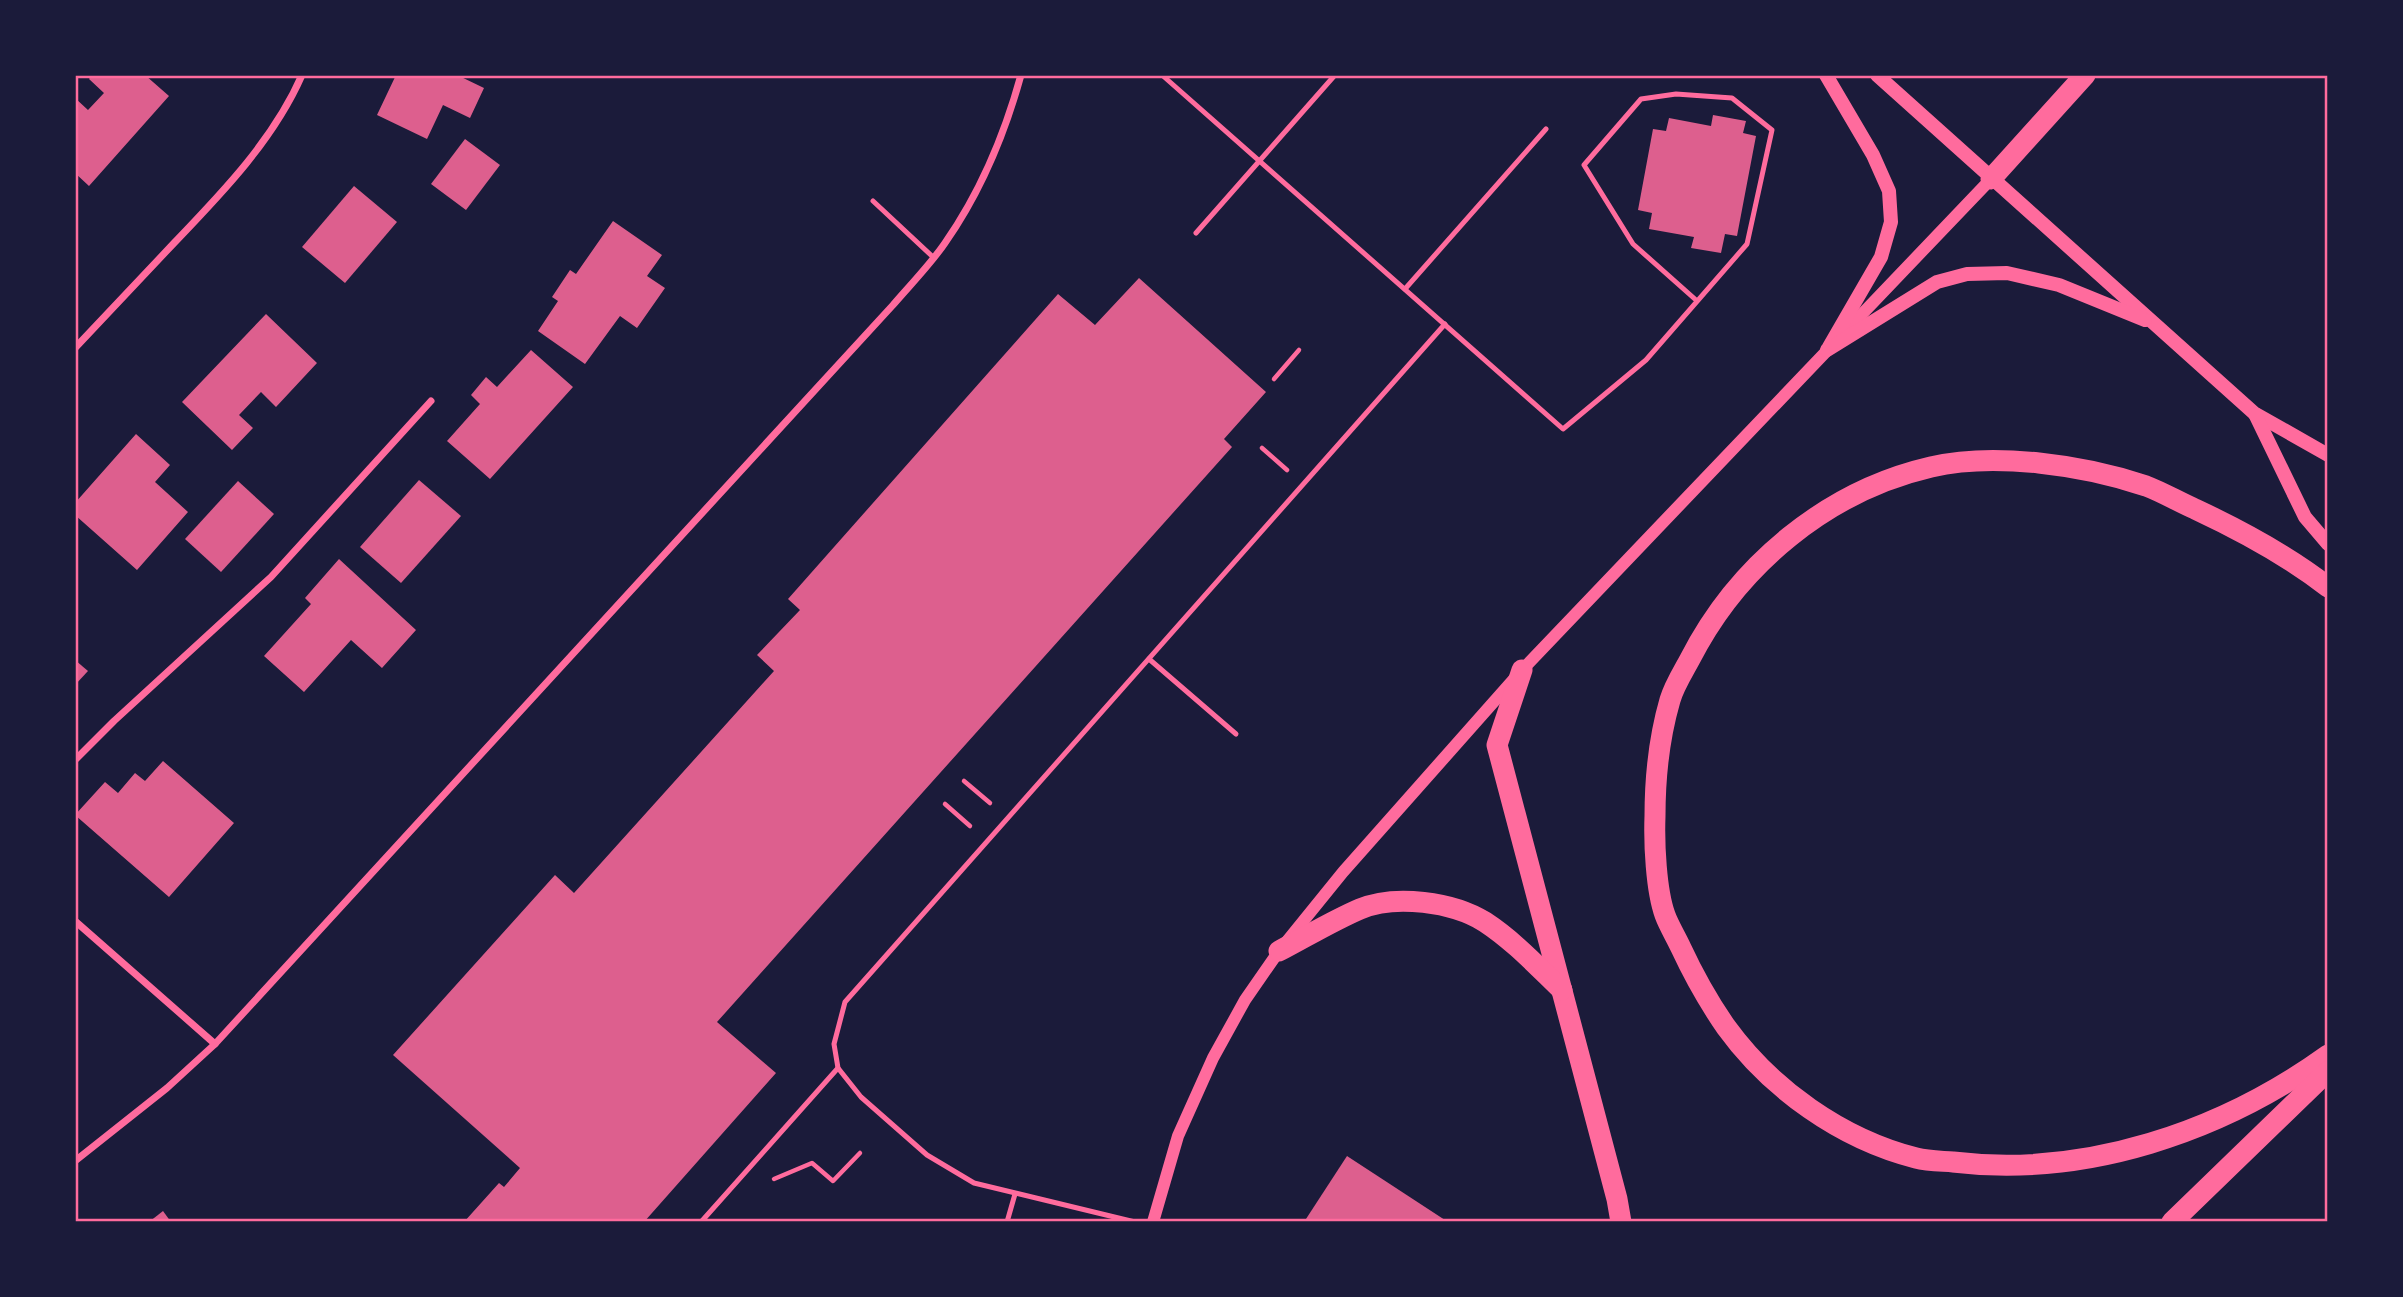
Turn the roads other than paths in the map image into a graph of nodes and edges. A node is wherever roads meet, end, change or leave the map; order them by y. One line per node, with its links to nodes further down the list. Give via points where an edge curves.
1 (302, 75): 18 (street, via 255,152 212,204)
2 (1021, 75): 13 (street, via 1011,111 980,182)
3 (1162, 75): 9 (lane)
4 (1335, 75): 9 (lane)
5 (1826, 75): 19 (main road, via 1889,191 1891,222 1881,257)
6 (1877, 75): 10 (main road)
7 (2085, 75): 10 (highway)
8 (1546, 129): 14 (lane)
9 (1261, 160): 12 (lane); 14 (lane)
10 (1991, 179): 17 (main road); 19 (street)
11 (873, 201): 13 (lane)
12 (1196, 233)
13 (933, 257): 32 (street)
14 (1405, 289): 16 (lane)
15 (1696, 300): 15 (lane, via 1746,244 1772,130 1732,98 1676,94 1641,99 1584,165 1633,244); 16 (lane, via 1646,360 1563,429)
16 (1446, 324): 25 (lane)
17 (2155, 325): 19 (main road, via 2059,285 2007,273 1967,274 1937,282); 21 (main road)
18 (75, 348)
19 (1827, 350): 26 (street)
20 (431, 401): 28 (street, via 271,577)
21 (2254, 413): 22 (main road); 23 (main road, via 2305,517)
22 (2328, 455)
23 (2328, 544)
24 (2328, 587): 33 (highway, via 2230,526 2147,487 2064,466 2001,460 1933,467 1868,487 1800,528 1753,568 1706,627 1671,695 1656,768 1654,846 1664,914 1705,998 1742,1049 1796,1099 1852,1135 1917,1158 1986,1166 2074,1162 2157,1141 2236,1110)
25 (1149, 659): 27 (lane); 34 (lane, via 845,1002 834,1044)
26 (1522, 670): 30 (street); 31 (highway, via 1497,745)
27 (1236, 734)
28 (75, 760)
29 (75, 921): 32 (street)
30 (1279, 951): 31 (highway, via 1362,908 1399,900 1441,905 1484,921); 41 (street, via 1213,1058 1178,1136)
31 (1564, 991): 42 (highway)
32 (215, 1044): 36 (street)
33 (2328, 1055)
34 (838, 1068): 37 (lane, via 861,1097 927,1155 974,1183); 38 (lane)
35 (2328, 1071): 43 (highway)
36 (75, 1161)
37 (1015, 1194): 39 (lane); 40 (lane)
38 (701, 1222)
39 (1007, 1222)
40 (1135, 1222)
41 (1153, 1222)
42 (1621, 1222)
43 (2172, 1222)

